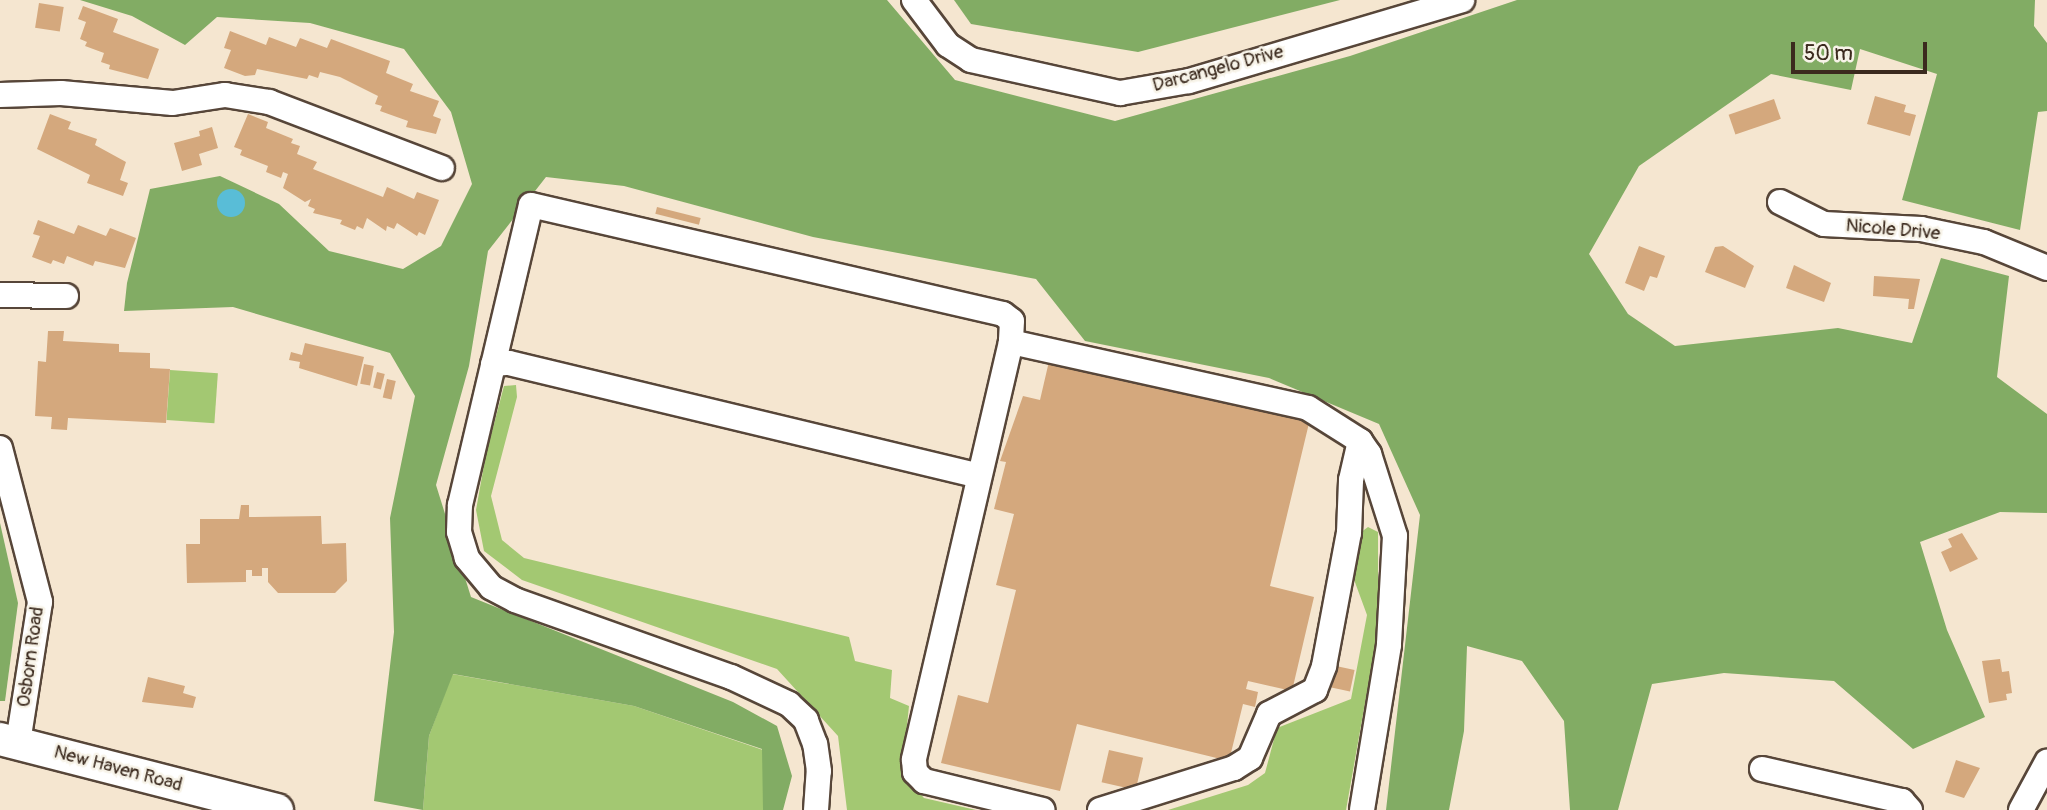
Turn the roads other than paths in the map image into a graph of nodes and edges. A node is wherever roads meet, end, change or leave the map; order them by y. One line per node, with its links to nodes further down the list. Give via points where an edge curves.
1 (914, 0): 2 (street, Darcangelo Drive, via 948,45 971,60 1120,93 1189,80)
2 (1462, 0)
3 (0, 95): 4 (street, via 61,93 173,103 225,95 269,102)
4 (442, 168)
5 (1780, 202): 6 (street, Nicole Drive, via 1824,224 1921,229 1984,242)
6 (2047, 268)
7 (0, 295): 8 (street)
8 (66, 296)
9 (1011, 342): 10 (street, via 1012,321 1003,314 530,205); 11 (street, via 1308,408); 13 (street)
10 (493, 364): 13 (street, via 509,363); 18 (street, via 459,512 463,548 475,572 515,600 731,677 789,704 806,720 815,744 819,771)
11 (1360, 441): 20 (street, via 1349,533 1324,666 1315,690 1269,714 1250,758 1234,768); 21 (street, via 1395,536 1389,645)
12 (0, 448): 14 (street, Osborn Road, via 40,602)
13 (979, 476): 19 (street, via 927,696 915,772 924,781)
14 (9, 741): 17 (main road, New Haven Road)
15 (2047, 762): 23 (street)
16 (1762, 769): 22 (street, via 1902,801)
17 (272, 809)
18 (816, 810)
19 (1043, 810)
20 (1100, 810)
21 (1363, 810)
22 (1910, 810)
23 (2021, 810)

